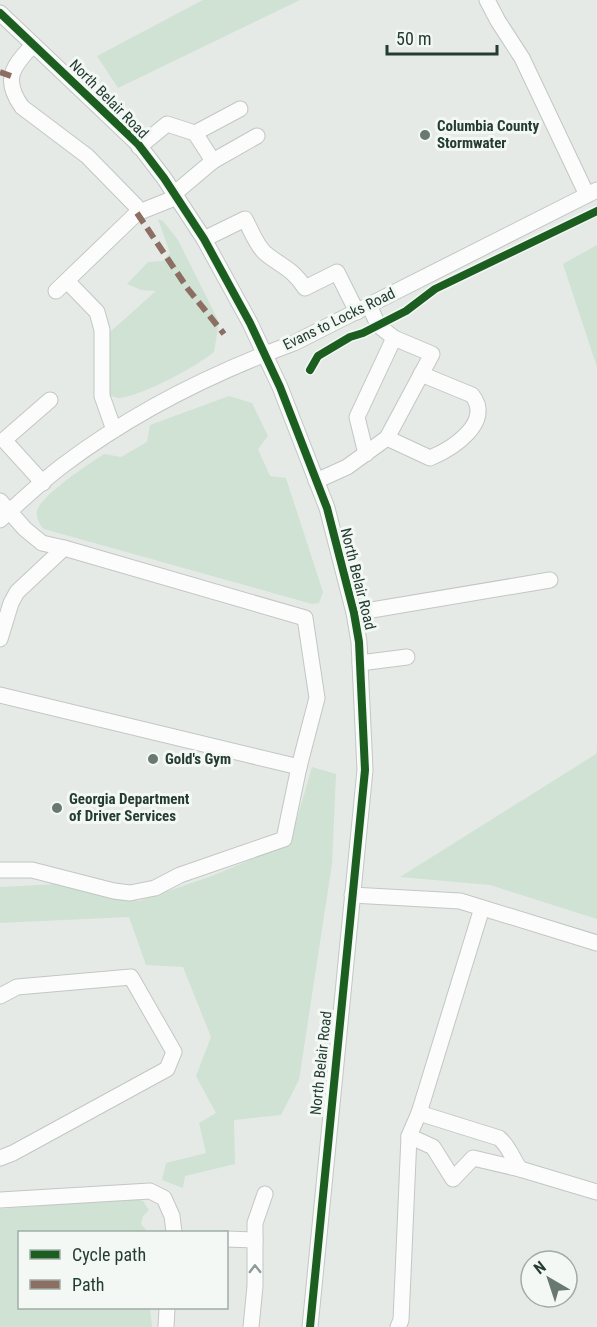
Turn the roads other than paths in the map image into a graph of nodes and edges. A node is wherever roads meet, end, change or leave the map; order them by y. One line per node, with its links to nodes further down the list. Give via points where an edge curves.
1 (487, 0): 9 (street, via 522,58)
2 (0, 14): 3 (street, North Belair Road)
3 (33, 45): 7 (street, North Belair Road); 11 (street, via 15,64 11,76 16,99 87,156 136,206)
4 (240, 109): 5 (street)
5 (195, 133): 7 (street, via 167,124); 8 (street)
6 (257, 136): 8 (street)
7 (140, 147): 10 (street, North Belair Road)
8 (213, 160): 10 (street)
9 (592, 193): 13 (street, Evans to Locks Road)
10 (176, 195): 11 (street); 12 (street, North Belair Road)
11 (137, 213): 18 (street, via 61,286 97,312 102,330 102,396)
12 (204, 239): 13 (street, via 245,219 263,251 296,274 305,288 337,272); 15 (street, North Belair Road)
13 (363, 308): 14 (street); 15 (street, Evans to Locks Road)
14 (394, 338): 16 (street, via 432,354); 20 (street, via 357,417)
15 (265, 354): 18 (street, Evans to Locks Road, via 156,405); 21 (street, North Belair Road)
16 (421, 374): 19 (street); 19 (street, via 472,395 477,402 475,422 452,447 430,458)
17 (50, 400): 22 (street, via 4,440)
18 (114, 430): 22 (street, Evans to Locks Road)
19 (387, 438): 20 (street)
20 (366, 454): 21 (street)
21 (316, 481): 26 (street, North Belair Road, via 327,508)
22 (43, 483): 23 (street, Evans to Locks Road)
23 (3, 511): 24 (street, via 42,543)
24 (63, 548): 27 (street, via 18,592); 31 (street, via 305,618 317,698)
25 (550, 580): 26 (street)
26 (354, 613): 29 (street, North Belair Road)
27 (0, 639)
28 (407, 657): 29 (street)
29 (360, 663): 33 (street, North Belair Road, via 365,770)
30 (0, 694): 31 (street)
31 (299, 767): 32 (street, via 284,839 180,875 155,888 130,893 32,870)
32 (0, 870)
33 (352, 895): 34 (street, via 460,901); 50 (street, North Belair Road)
34 (482, 908): 35 (street); 37 (street)
35 (597, 944)
36 (0, 996): 39 (street, via 16,987 131,977 174,1052 167,1069)
37 (419, 1113): 38 (street); 40 (street, via 499,1138 507,1144)
38 (409, 1136): 40 (street, via 432,1147 453,1179 473,1158); 51 (street)
39 (0, 1158)
40 (520, 1169): 41 (street)
41 (597, 1192)
42 (265, 1194): 46 (street, via 255,1223)
43 (0, 1200): 44 (street, via 150,1191 164,1198)
44 (174, 1231)
45 (228, 1239): 46 (street)
46 (255, 1240): 49 (street, one-way to 46)
47 (167, 1309): 48 (street)
48 (166, 1327)
49 (251, 1327)
50 (310, 1327)
51 (398, 1327)

